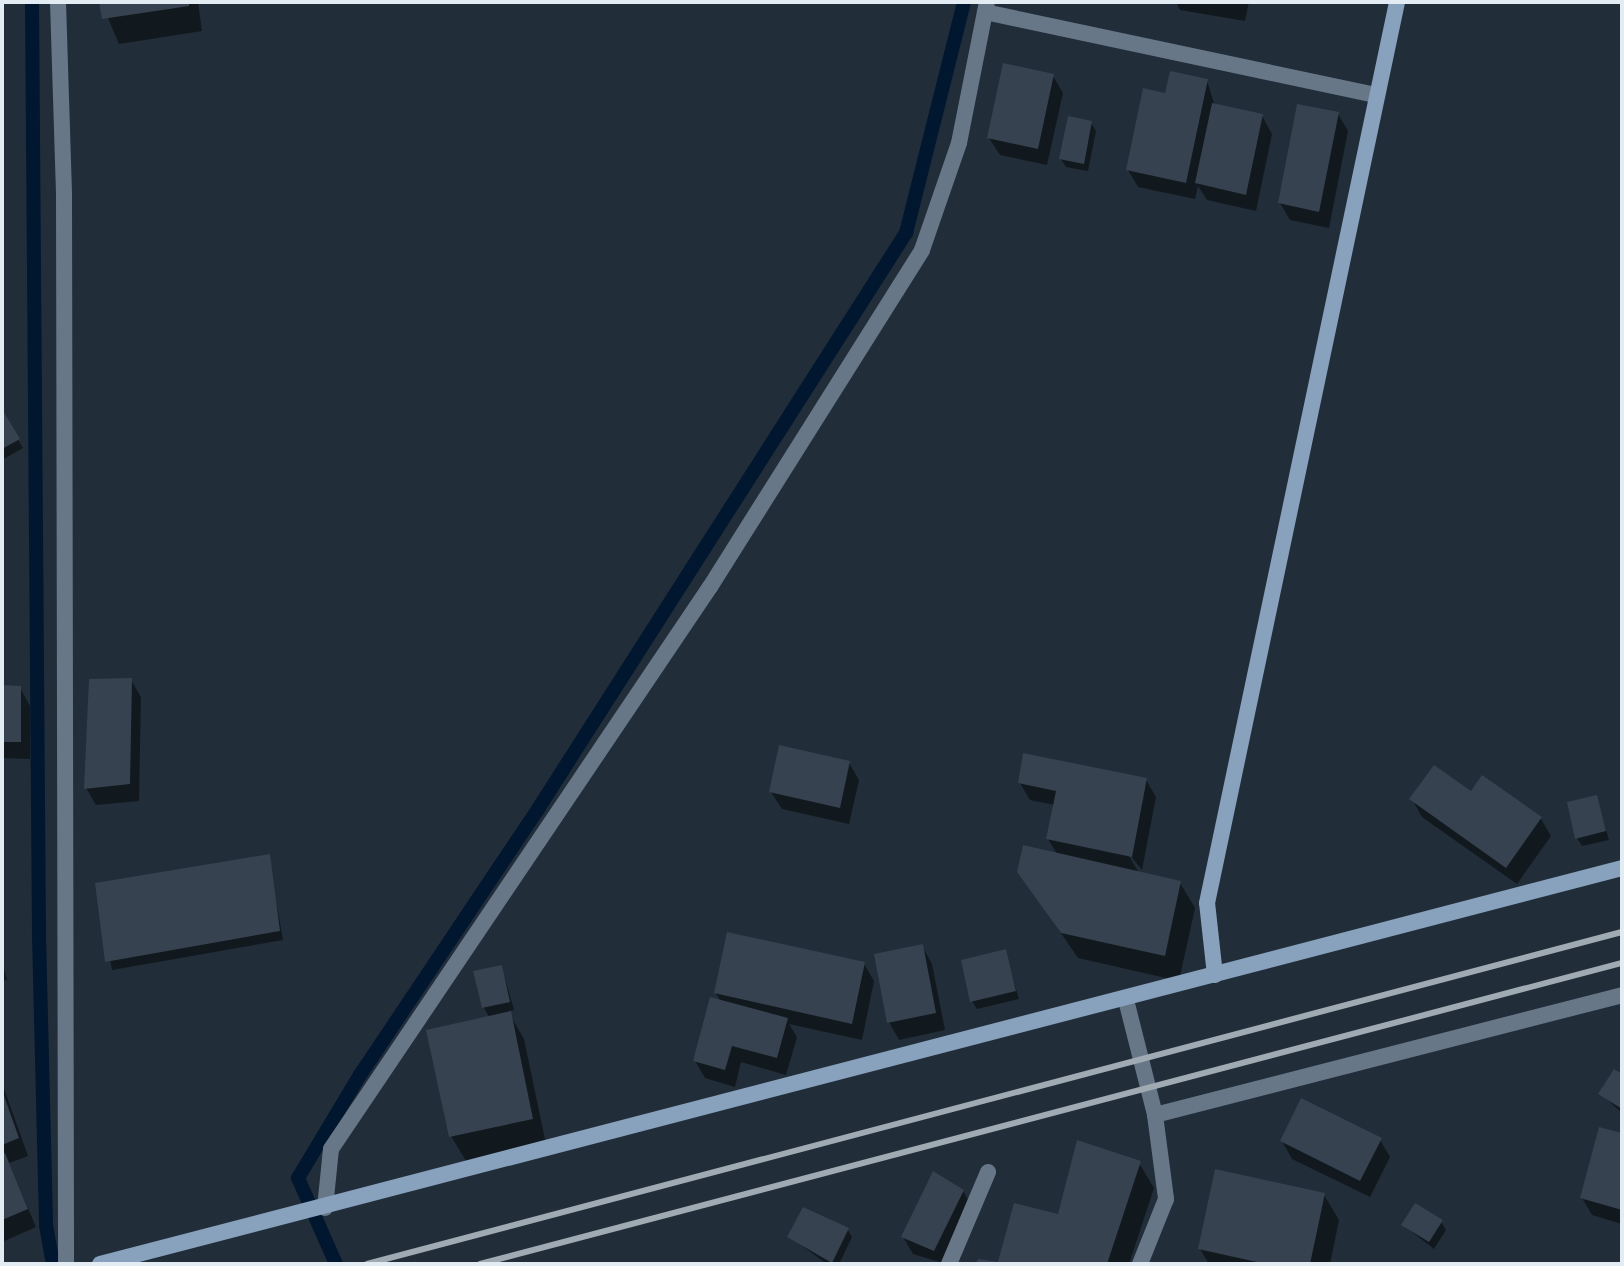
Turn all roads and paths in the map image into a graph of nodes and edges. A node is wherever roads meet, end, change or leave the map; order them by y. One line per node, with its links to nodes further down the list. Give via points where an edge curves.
1 (58, 2): 12 (street, via 64,196)
2 (1397, 2): 4 (street)
3 (986, 7): 4 (street); 11 (street, via 959,143 922,250 710,587 331,1149)
4 (1377, 95): 6 (street, via 1207,903)
5 (1622, 868): 6 (street)
6 (1215, 975): 8 (street)
7 (1622, 995): 9 (street)
8 (1126, 1000): 9 (street); 11 (street)
9 (1155, 1115): 15 (street, via 1166,1199)
10 (988, 1172): 14 (street)
11 (325, 1208): 13 (street)
12 (66, 1264)
13 (100, 1264)
14 (949, 1264)
15 (1140, 1264)

